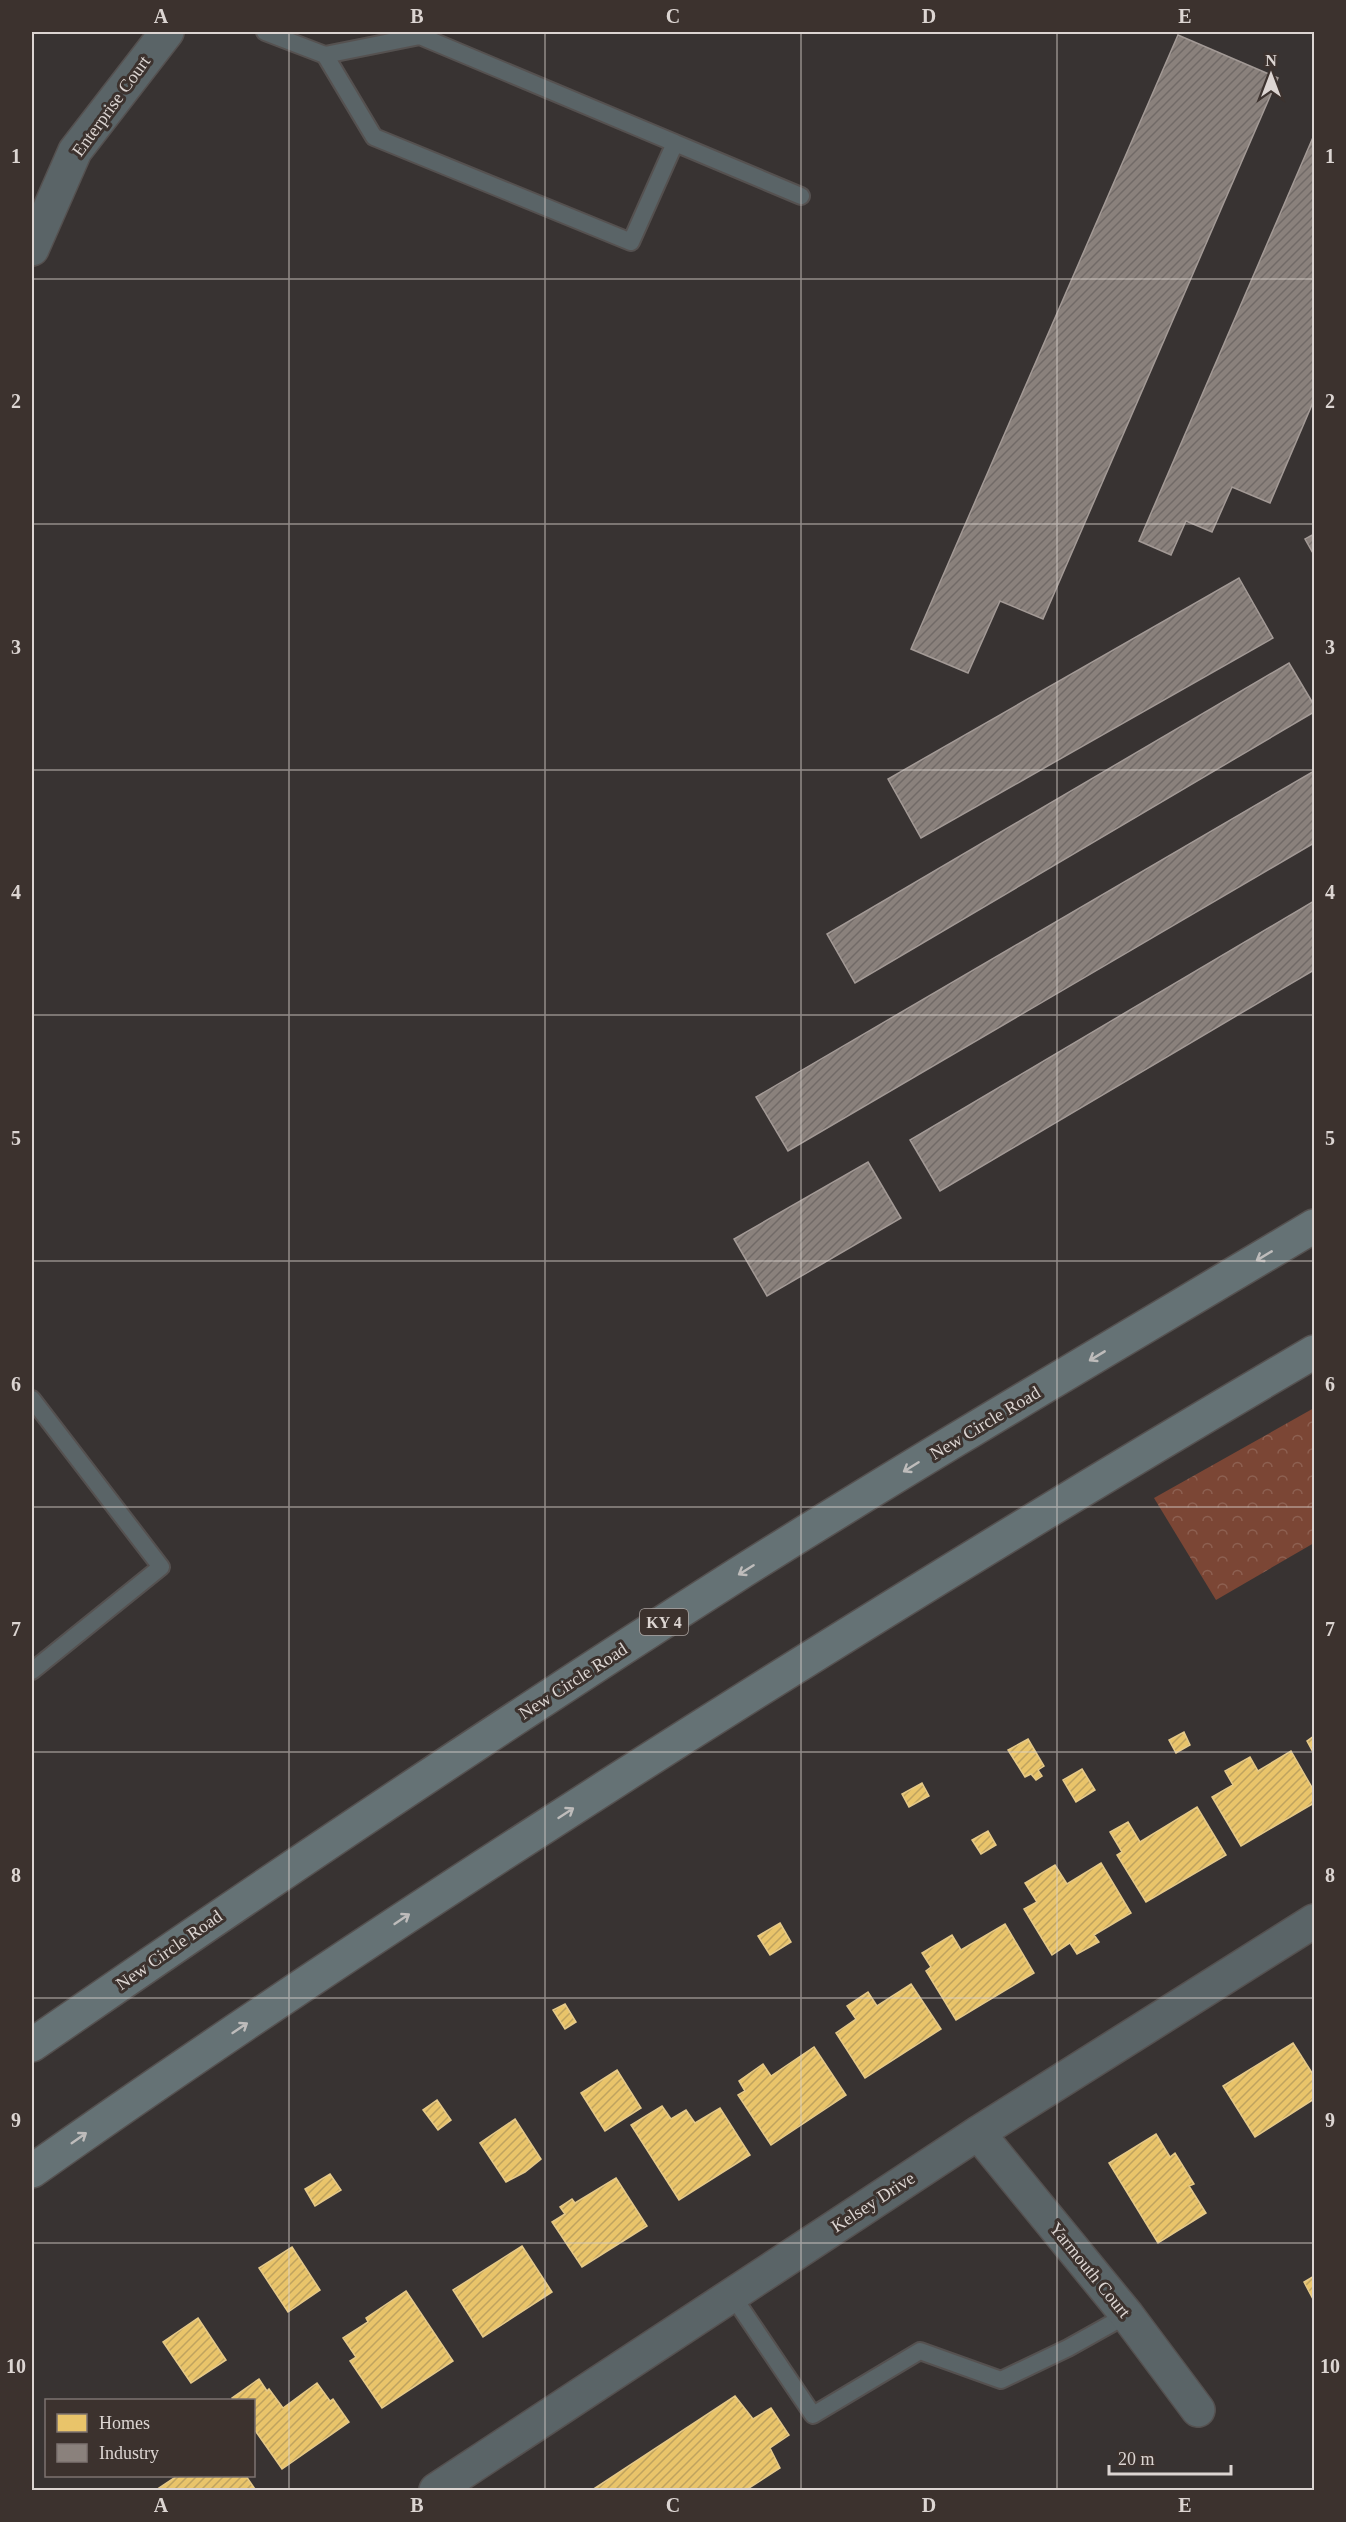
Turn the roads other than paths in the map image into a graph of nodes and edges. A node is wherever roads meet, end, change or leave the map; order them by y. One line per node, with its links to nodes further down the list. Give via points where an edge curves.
1 (167, 32): 6 (street, Enterprise Court, via 75,151)
2 (265, 32): 3 (lane)
3 (325, 55): 4 (lane, via 420,36); 4 (lane, via 374,137 631,242)
4 (675, 143): 5 (lane)
5 (801, 196)
6 (32, 249)
7 (1314, 1226): 12 (highway, New Circle Road / KY 4, one-way to 12, via 722,1584 252,1893)
8 (1314, 1352): 14 (highway, one-way to 8, via 445,1890 812,1655)
9 (32, 1399): 10 (lane, via 161,1567)
10 (32, 1671)
11 (1314, 1921): 13 (street, Kelsey Drive)
12 (32, 2045)
13 (978, 2133): 15 (street, Kelsey Drive); 16 (street, Yarmouth Court)
14 (32, 2171)
15 (732, 2295): 16 (lane, via 813,2415 920,2351 1001,2380); 18 (street, Kelsey Drive)
16 (1127, 2315): 17 (street, Yarmouth Court)
17 (1198, 2410)
18 (450, 2486)

